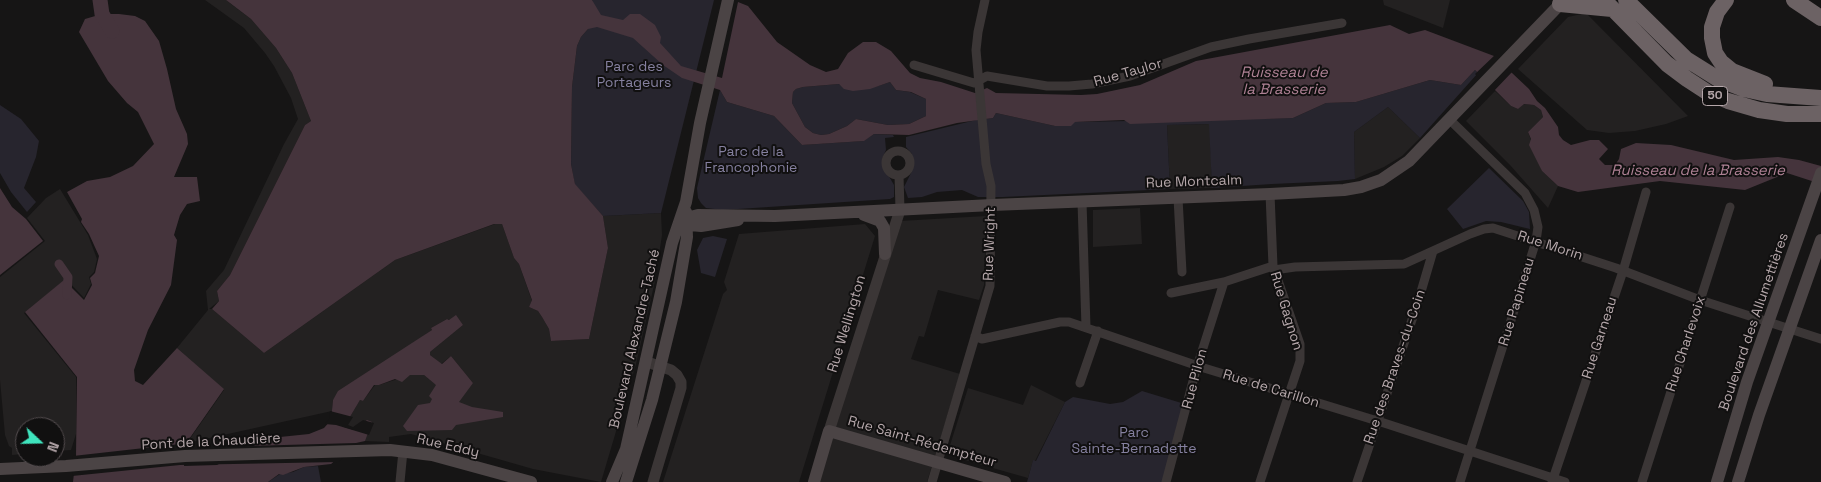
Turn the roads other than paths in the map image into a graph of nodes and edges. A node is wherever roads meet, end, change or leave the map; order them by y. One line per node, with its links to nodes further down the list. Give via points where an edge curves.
1 (728, 0): 24 (main road, Boulevard Alexandre-Taché, via 694,148)
2 (985, 0): 10 (street, Rue Wright, via 976,41)
3 (1726, 0): 11 (highway, via 1715,16 1712,32 1713,48 1721,62 1742,76)
4 (1794, 0): 7 (highway)
5 (1562, 2): 6 (highway); 13 (main road, Rue Montcalm)
6 (1614, 3): 11 (highway, 50, via 1710,75 1758,93); 12 (highway, 50, via 1674,69 1714,95 1766,111)
7 (1821, 18)
8 (1342, 23): 10 (street, Rue Taylor, via 1211,47 1130,76 1092,84 1046,86 987,76)
9 (914, 65): 10 (street, Rue Taylor)
10 (979, 84): 20 (street, Rue Wright)
11 (1817, 98)
12 (1821, 114)
13 (1450, 120): 17 (main road, Rue Montcalm, via 1409,161 1382,180 1350,189); 26 (street, Rue Papineau, via 1524,193 1536,216)
14 (1821, 173): 35 (main road, Boulevard des Allumettières)
15 (899, 175): 22 (street, Rue Wellington)
16 (1646, 192): 30 (street, Rue Garneau)
17 (1270, 194): 18 (main road, Rue Montcalm); 29 (street, Rue Gagnon)
18 (1178, 198): 19 (main road, Rue Montcalm); 31 (street)
19 (1082, 202): 20 (main road, Rue Montcalm); 36 (street)
20 (992, 205): 22 (main road, Rue Montcalm); 39 (street, Rue Wright, via 990,286)
21 (1730, 207): 34 (street, Rue Charlevoix)
22 (900, 210): 23 (main road, Rue Montcalm); 28 (street, Rue Wellington)
23 (857, 212): 24 (main road, Rue Montcalm, via 698,216); 28 (main road, via 880,222 884,228)
24 (683, 222): 41 (main road, Boulevard Alexandre-Taché, via 672,243); 43 (main road, Boulevard Alexandre-Taché, via 686,237 677,300)
25 (1821, 240): 37 (main road)
26 (1536, 241): 27 (street, Rue Morin, via 1488,228); 30 (street, Rue Morin); 48 (street, Rue Papineau)
27 (1433, 251): 29 (street, Rue Morin, via 1404,264); 46 (street, Rue des Braves-du-Coin)
28 (885, 254): 47 (street, Rue Wellington)
29 (1273, 268): 32 (street, Rue Morin); 45 (street, Rue Gagnon, via 1300,344 1300,361)
30 (1622, 271): 34 (street, Rue Morin); 54 (street, Rue Garneau)
31 (1182, 272)
32 (1224, 282): 33 (street, Rue Morin); 42 (street, Rue Pilon)
33 (1170, 293)
34 (1700, 300): 35 (street, Rue Morin); 67 (street, Rue Charlevoix)
35 (1769, 322): 37 (street, Rue Morin); 68 (main road, Boulevard des Allumettières)
36 (1086, 327): 38 (street, Rue de Carillon); 39 (street, Rue de Carillon, via 1065,321 982,338)
37 (1789, 329): 40 (street, Rue Morin); 69 (main road)
38 (1098, 331): 42 (street, Rue de Carillon); 44 (street)
39 (975, 336): 51 (street, Rue Wright)
40 (1821, 339)
41 (646, 362): 43 (street); 57 (main road, Boulevard Alexandre-Taché, via 626,449)
42 (1198, 365): 45 (street, Rue de Carillon); 53 (street, Rue Pilon)
43 (660, 366): 58 (main road, Boulevard Alexandre-Taché); 59 (street, via 677,374 681,388)
44 (1080, 383)
45 (1290, 395): 46 (street, Rue de Carillon); 63 (street, Rue Gagnon)
46 (1378, 421): 48 (street, Rue de Carillon); 64 (street, Rue des Braves-du-Coin)
47 (830, 431): 51 (main road, Rue Saint-Rédempteur); 60 (main road, Rue Wellington)
48 (1470, 450): 54 (street, Rue de Carillon); 65 (street, Rue Papineau)
49 (403, 451): 50 (main road, Rue Eddy); 55 (street); 56 (main road, Rue Eddy, via 432,455)
50 (356, 452): 52 (main road, Pont de la Chaudière, via 185,456)
51 (938, 463): 61 (street, Rue Wright); 62 (main road, Rue Saint-Rédempteur)
52 (0, 469)
53 (1166, 480)
54 (1552, 480): 66 (street, Rue de Carillon)
55 (400, 482)
56 (531, 482)
57 (612, 482)
58 (626, 482)
59 (653, 482)
60 (814, 482)
61 (932, 482)
62 (1005, 482)
63 (1260, 482)
64 (1357, 482)
65 (1460, 482)
66 (1565, 482)
67 (1642, 482)
68 (1717, 482)
69 (1738, 482)

